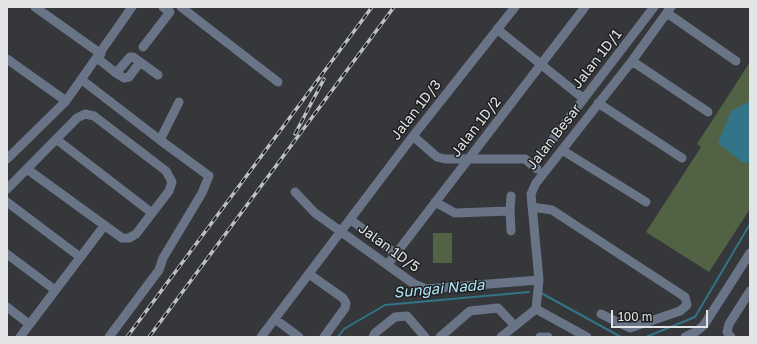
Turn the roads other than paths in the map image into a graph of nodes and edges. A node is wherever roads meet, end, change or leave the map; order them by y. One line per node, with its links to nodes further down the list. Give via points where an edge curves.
1 (35, 7): 11 (street)
2 (132, 7): 11 (street)
3 (163, 7): 10 (street, via 170,12)
4 (181, 7): 18 (street)
5 (515, 7): 9 (street, Jalan 1D/3)
6 (585, 7): 15 (street, Jalan 1D/2)
7 (654, 7): 19 (street, Jalan 1D/1)
8 (669, 10): 13 (street, Jalan Besar); 14 (street)
9 (497, 29): 15 (street); 24 (street, Jalan 1D/3)
10 (143, 47)
11 (99, 56): 16 (street, via 116,73 130,57 133,57); 17 (street)
12 (7, 59): 20 (street)
13 (632, 61): 22 (street, Jalan Besar); 23 (street)
14 (736, 61)
15 (541, 64): 19 (street); 30 (street, Jalan 1D/2)
16 (158, 75)
17 (82, 80): 20 (street); 26 (street)
18 (278, 82)
19 (584, 99): 31 (street, Jalan 1D/1)
20 (66, 101): 29 (street)
21 (179, 102): 26 (street)
22 (598, 103): 27 (street, Jalan Besar); 28 (street)
23 (708, 112)
24 (413, 136): 30 (street, via 437,156 445,159); 43 (street, Jalan 1D/3)
25 (56, 139): 32 (street); 42 (street); 42 (street, via 76,118 85,114 94,116 169,174 171,187)
26 (160, 140): 64 (street, via 209,176 158,270)
27 (562, 150): 33 (street, Jalan Besar); 39 (street)
28 (682, 158)
29 (7, 159)
30 (468, 159): 31 (street, via 525,159); 38 (street, Jalan 1D/2)
31 (533, 165): 33 (street)
32 (27, 169): 34 (street); 44 (street)
33 (542, 174): 40 (street, Jalan Besar, via 531,194)
34 (7, 189)
35 (295, 192): 46 (street, Jalan 1D/5, via 310,209)
36 (511, 196): 41 (street)
37 (7, 202): 50 (street)
38 (436, 202): 41 (street, via 455,213); 49 (street, Jalan 1D/2)
39 (646, 202)
40 (532, 207): 53 (street, Jalan Besar); 58 (street, via 552,210 685,297 687,305 680,311 630,328)
41 (510, 210): 45 (street)
42 (152, 213): 44 (street, via 136,234 129,238 122,238)
43 (351, 220): 46 (street, Jalan 1D/3); 49 (street)
44 (104, 226): 50 (street)
45 (511, 231)
46 (342, 232): 51 (street, Jalan 1D/5); 52 (street, Jalan 1D/3)
47 (750, 253): 75 (street, via 704,325)
48 (7, 254): 54 (street)
49 (396, 254): 51 (street, Jalan 1D/2)
50 (80, 257): 54 (street)
51 (388, 264): 53 (street, Jalan 1D/5, via 414,284 426,289)
52 (309, 274): 59 (street, Jalan 1D/3); 67 (street, via 343,298 346,303)
53 (539, 280): 57 (street, Jalan Besar)
54 (55, 290): 60 (street)
55 (750, 291): 62 (street, via 729,324)
56 (7, 307): 60 (street)
57 (536, 309): 61 (street); 74 (street)
58 (601, 314)
59 (275, 319): 65 (street, Jalan 1D/3); 66 (street)
60 (29, 324): 63 (street)
61 (514, 326): 70 (street, via 498,308 470,311); 71 (street)
62 (729, 334)
63 (20, 337)
64 (109, 337)
65 (262, 337)
66 (300, 337)
67 (324, 337)
68 (374, 337): 69 (street, via 375,333 395,318 407,316)
69 (425, 337)
70 (440, 337)
71 (501, 337)
72 (540, 337): 73 (street)
73 (548, 337)
74 (587, 337)
75 (685, 337)

